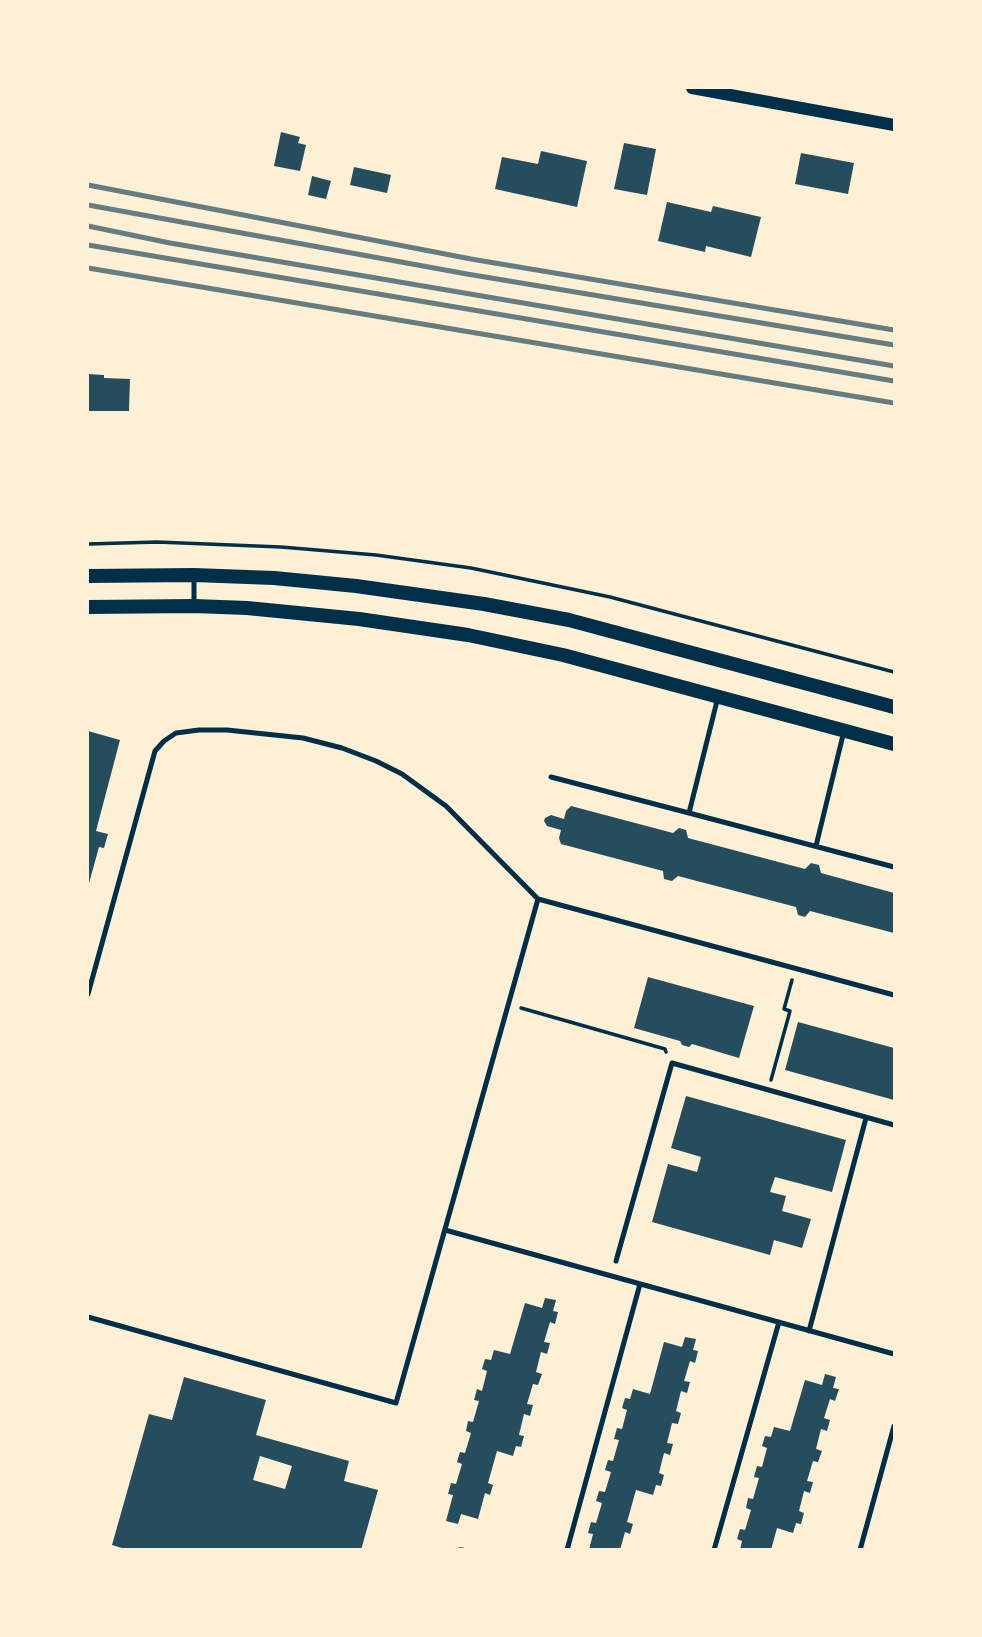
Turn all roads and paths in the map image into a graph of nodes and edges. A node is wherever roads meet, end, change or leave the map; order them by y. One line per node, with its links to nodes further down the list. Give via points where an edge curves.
1 (692, 88): 2 (street)
2 (894, 125)
3 (88, 544): 8 (path, via 281,547 471,568 610,597)
4 (194, 575): 5 (main road); 6 (lane); 10 (main road, via 356,586 496,606 569,620)
5 (88, 576)
6 (194, 606): 7 (main road); 9 (main road, via 299,612 468,635)
7 (88, 607)
8 (894, 672)
9 (718, 697): 11 (main road); 14 (lane)
10 (894, 707)
11 (844, 731): 12 (main road); 15 (lane)
12 (894, 744)
13 (551, 777): 14 (lane)
14 (689, 813): 15 (lane)
15 (816, 846): 16 (lane)
16 (894, 867)
17 (538, 899): 18 (lane); 19 (lane, via 446,806 376,761 303,738 228,730 176,733 155,751); 21 (lane)
18 (796, 968): 20 (lane); 23 (path, via 784,1009 790,1011)
19 (88, 994)
20 (894, 995)
21 (508, 1005): 22 (path, via 665,1049); 26 (lane)
22 (672, 1063): 23 (lane); 27 (lane)
23 (768, 1090): 24 (lane)
24 (866, 1118): 25 (lane); 31 (lane)
25 (894, 1125)
26 (445, 1230): 28 (lane); 29 (lane, via 396,1403)
27 (616, 1261)
28 (640, 1284): 30 (lane); 34 (lane)
29 (88, 1317)
30 (779, 1322): 31 (lane); 35 (lane)
31 (809, 1331): 32 (lane)
32 (894, 1354)
33 (894, 1426): 36 (lane)
34 (567, 1549)
35 (714, 1549)
36 (860, 1549)

